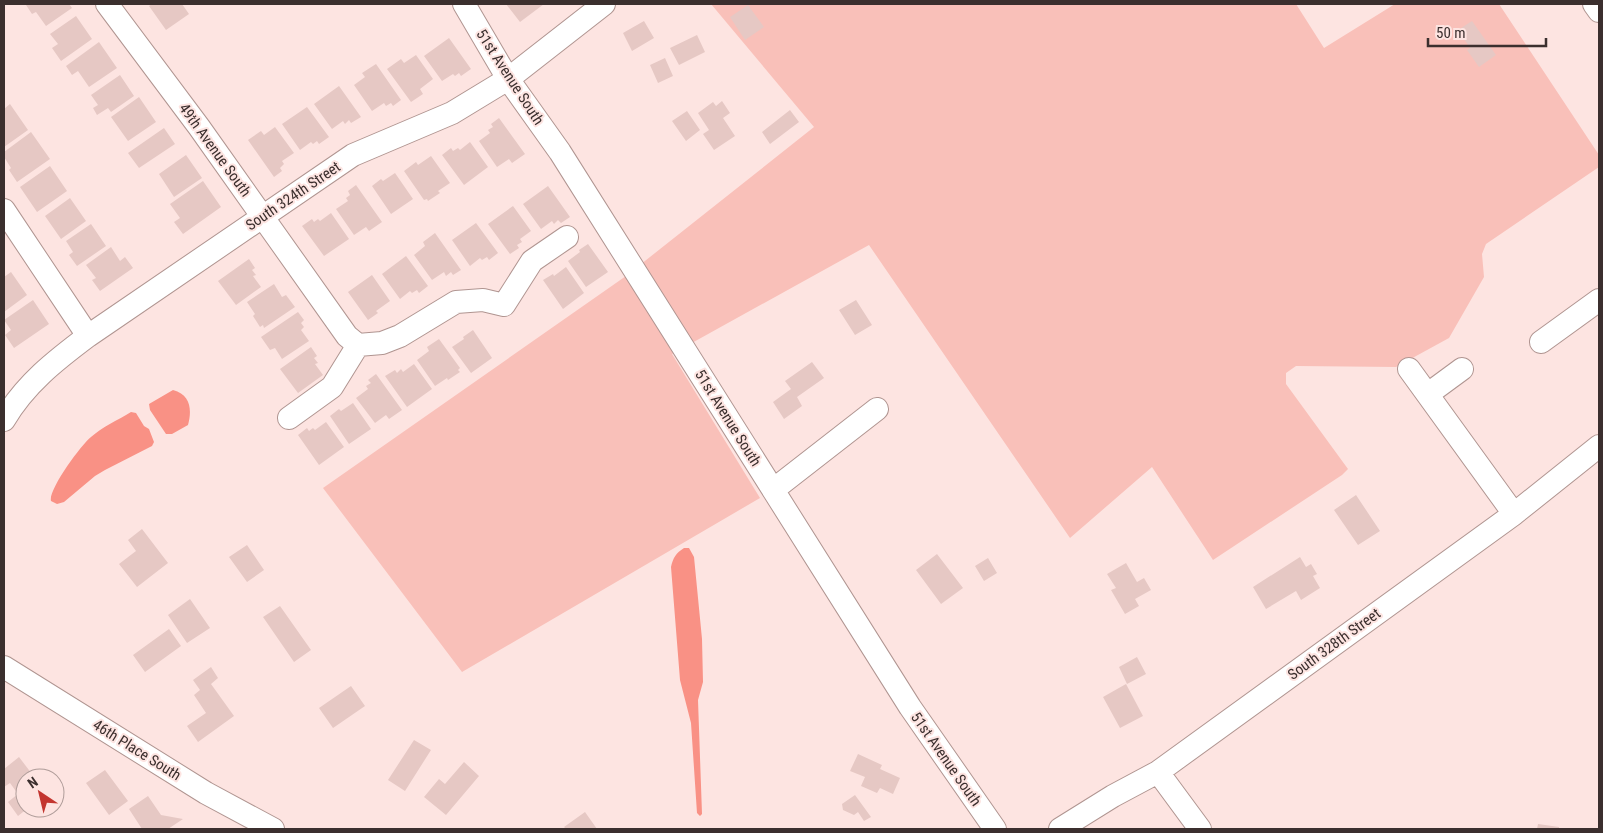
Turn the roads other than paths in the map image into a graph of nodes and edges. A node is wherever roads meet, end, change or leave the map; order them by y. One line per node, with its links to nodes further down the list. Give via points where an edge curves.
1 (107, 4): 8 (street, 49th Avenue South)
2 (464, 4): 6 (street, 51st Avenue South)
3 (604, 4): 6 (street, South 324th Street)
4 (1594, 4): 5 (street)
5 (1599, 11)
6 (508, 79): 8 (street, South 324th Street, via 452,113 353,155); 21 (street, 51st Avenue South, via 560,152)
7 (4, 210): 11 (street)
8 (262, 217): 11 (street, South 324th Street); 13 (street, 49th Avenue South, via 347,336)
9 (567, 237): 13 (street, via 532,261 504,305 483,300 456,302 382,344)
10 (1599, 300): 12 (street)
11 (88, 336): 19 (street, South 324th Street, via 48,366 13,404)
12 (1541, 342)
13 (358, 345): 18 (street, via 332,388)
14 (1409, 369): 16 (street)
15 (1462, 370): 16 (street)
16 (1428, 394): 22 (street)
17 (877, 409): 21 (street)
18 (289, 418)
19 (4, 420)
20 (1599, 446): 22 (street, South 328th Street)
21 (773, 490): 26 (street, 51st Avenue South, via 910,708)
22 (1514, 514): 24 (street, South 328th Street)
23 (4, 667): 25 (street, 46th Place South, via 206,794)
24 (1158, 772): 27 (street, South 328th Street); 28 (street)
25 (273, 829)
26 (995, 829)
27 (1060, 829)
28 (1200, 829)

